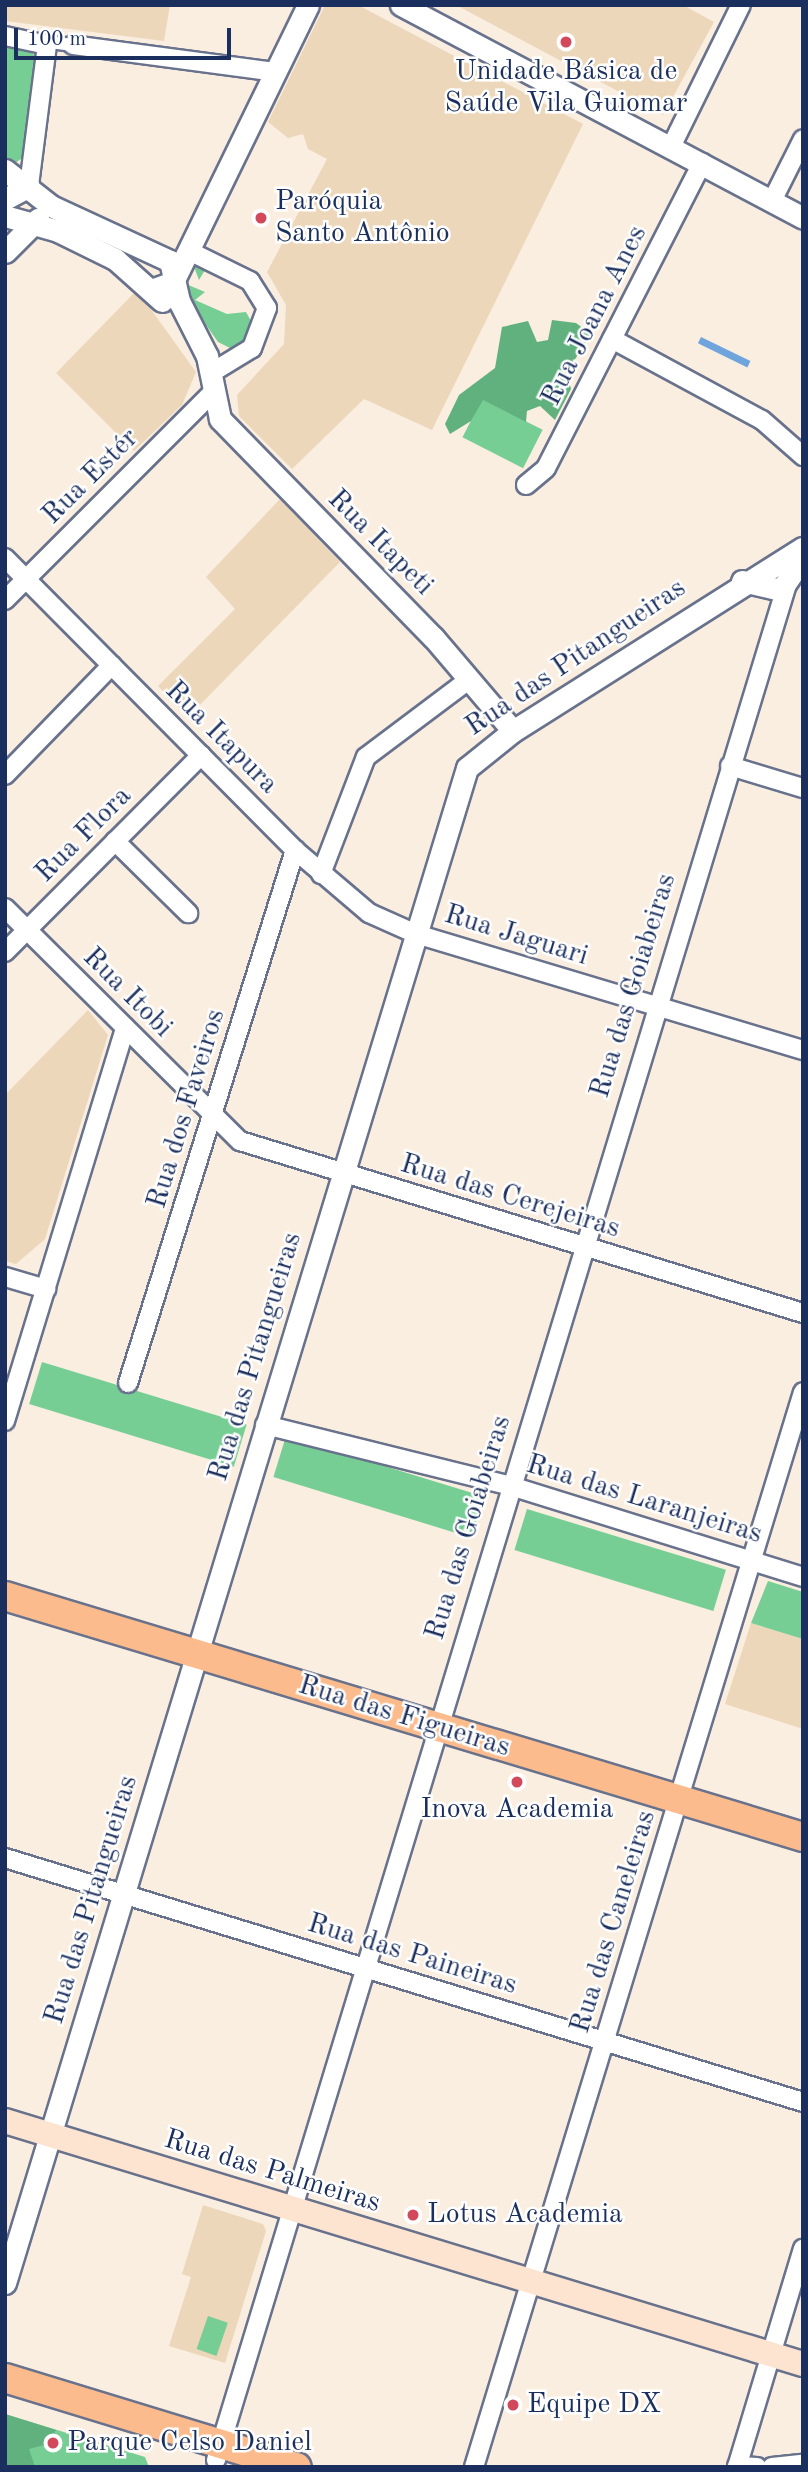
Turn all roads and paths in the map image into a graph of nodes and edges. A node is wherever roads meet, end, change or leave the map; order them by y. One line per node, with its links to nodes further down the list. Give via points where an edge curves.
1 (308, 5): 7 (street)
2 (401, 5): 9 (street)
3 (741, 5): 9 (street)
4 (5, 36): 5 (street)
5 (45, 42): 6 (street); 12 (street)
6 (73, 45): 7 (street)
7 (275, 72): 18 (street)
8 (803, 139): 14 (street)
9 (671, 147): 10 (street)
10 (702, 163): 14 (street); 24 (street, Rua Joana Anes)
11 (5, 170): 12 (street)
12 (36, 193): 13 (street); 17 (street); 20 (street)
13 (5, 200)
14 (772, 201): 16 (street)
15 (5, 216): 17 (street)
16 (803, 218)
17 (32, 226): 19 (street); 22 (street, via 76,238)
18 (191, 244): 20 (street); 21 (street); 25 (street, Rua Estér, via 250,281 265,302 259,339)
19 (5, 252)
20 (157, 255): 21 (street); 22 (street, via 140,264)
21 (175, 277): 22 (street, via 166,289); 23 (street)
22 (145, 284): 23 (street)
23 (192, 333): 25 (street, Rua Itapeti)
24 (612, 339): 26 (street, via 762,419); 27 (street, Rua Joana Anes, via 546,468)
25 (212, 383): 31 (street, Rua Estér); 34 (street, Rua Itapeti, via 226,426)
26 (803, 456)
27 (526, 485)
28 (803, 548): 30 (street, Rua das Pitangueiras)
29 (5, 558): 31 (street, Rua Itapura)
30 (773, 576): 35 (street, Rua das Pitangueiras); 37 (street, Rua das Goiabeiras, via 777,613)
31 (26, 579): 32 (street, Rua Estér); 33 (street, Rua Itapura)
32 (5, 600)
33 (112, 666): 36 (street, Rua Itapura); 38 (street)
34 (470, 679): 35 (street, Rua Itapeti); 42 (street, via 366,757)
35 (513, 731): 46 (street, Rua das Pitangueiras, via 467,768)
36 (201, 755): 40 (street, Rua Flora); 41 (street, Rua Itapura)
37 (730, 766): 39 (street); 48 (street, Rua das Goiabeiras)
38 (5, 775)
39 (803, 788)
40 (116, 841): 44 (street); 45 (street, Rua Flora)
41 (295, 850): 42 (street, Rua Itapura); 51 (street, Rua dos Faveiros)
42 (321, 874): 46 (street, Rua Itapura, via 369,913)
43 (5, 908): 45 (street, Rua Itobi)
44 (188, 914)
45 (27, 929): 47 (street, Rua Flora); 49 (street, Rua Itobi)
46 (415, 934): 48 (street, Rua Jaguari); 52 (street, Rua das Pitangueiras)
47 (5, 952)
48 (656, 1006): 50 (street, Rua Jaguari); 53 (street, Rua das Goiabeiras)
49 (125, 1028): 51 (street, Rua Itobi); 55 (street)
50 (803, 1050)
51 (212, 1115): 52 (street, Rua das Cerejeiras, via 248,1145); 57 (street, Rua dos Faveiros)
52 (341, 1174): 53 (street, Rua das Cerejeiras); 60 (street, Rua das Pitangueiras)
53 (584, 1247): 56 (street, Rua das Cerejeiras); 61 (street, Rua das Goiabeiras)
54 (5, 1277): 55 (street)
55 (46, 1289): 59 (street)
56 (803, 1313)
57 (128, 1383)
58 (803, 1392): 62 (street, Rua das Caneleiras)
59 (5, 1421)
60 (265, 1425): 61 (street, Rua das Laranjeiras); 65 (street, Rua das Pitangueiras)
61 (511, 1486): 62 (street, Rua das Laranjeiras); 66 (street, Rua das Goiabeiras)
62 (752, 1561): 63 (street, Rua das Laranjeiras); 67 (street, Rua das Caneleiras)
63 (803, 1577)
64 (5, 1596): 65 (main road, Rua das Figueiras)
65 (196, 1654): 66 (main road, Rua das Figueiras); 70 (street, Rua das Pitangueiras)
66 (437, 1727): 67 (main road, Rua das Figueiras); 71 (street, Rua das Goiabeiras)
67 (679, 1800): 68 (main road, Rua das Figueiras); 72 (street, Rua das Caneleiras)
68 (803, 1837)
69 (5, 1858): 70 (street, Rua das Paineiras)
70 (123, 1894): 71 (street, Rua das Paineiras); 75 (street, Rua das Pitangueiras)
71 (366, 1969): 72 (street, Rua das Paineiras); 76 (street, Rua das Goiabeiras)
72 (606, 2042): 73 (street, Rua das Paineiras); 79 (street, Rua das Caneleiras)
73 (803, 2102)
74 (5, 2121): 75 (main road, Rua das Palmeiras)
75 (50, 2135): 76 (main road, Rua das Palmeiras); 78 (street, Rua das Pitangueiras)
76 (292, 2209): 79 (main road, Rua das Palmeiras); 84 (street, Rua das Goiabeiras)
77 (803, 2249): 80 (street)
78 (5, 2283)
79 (532, 2283): 80 (main road, Rua das Palmeiras); 88 (street, Rua das Caneleiras)
80 (771, 2354): 81 (main road, Rua das Palmeiras); 86 (street)
81 (803, 2364)
82 (5, 2378): 84 (main road)
83 (5, 2397): 84 (main road)
84 (225, 2457): 87 (main road)
85 (803, 2464): 90 (street)
86 (737, 2466): 89 (street)
87 (297, 2467)
88 (474, 2467)
89 (757, 2467)
90 (772, 2467)

